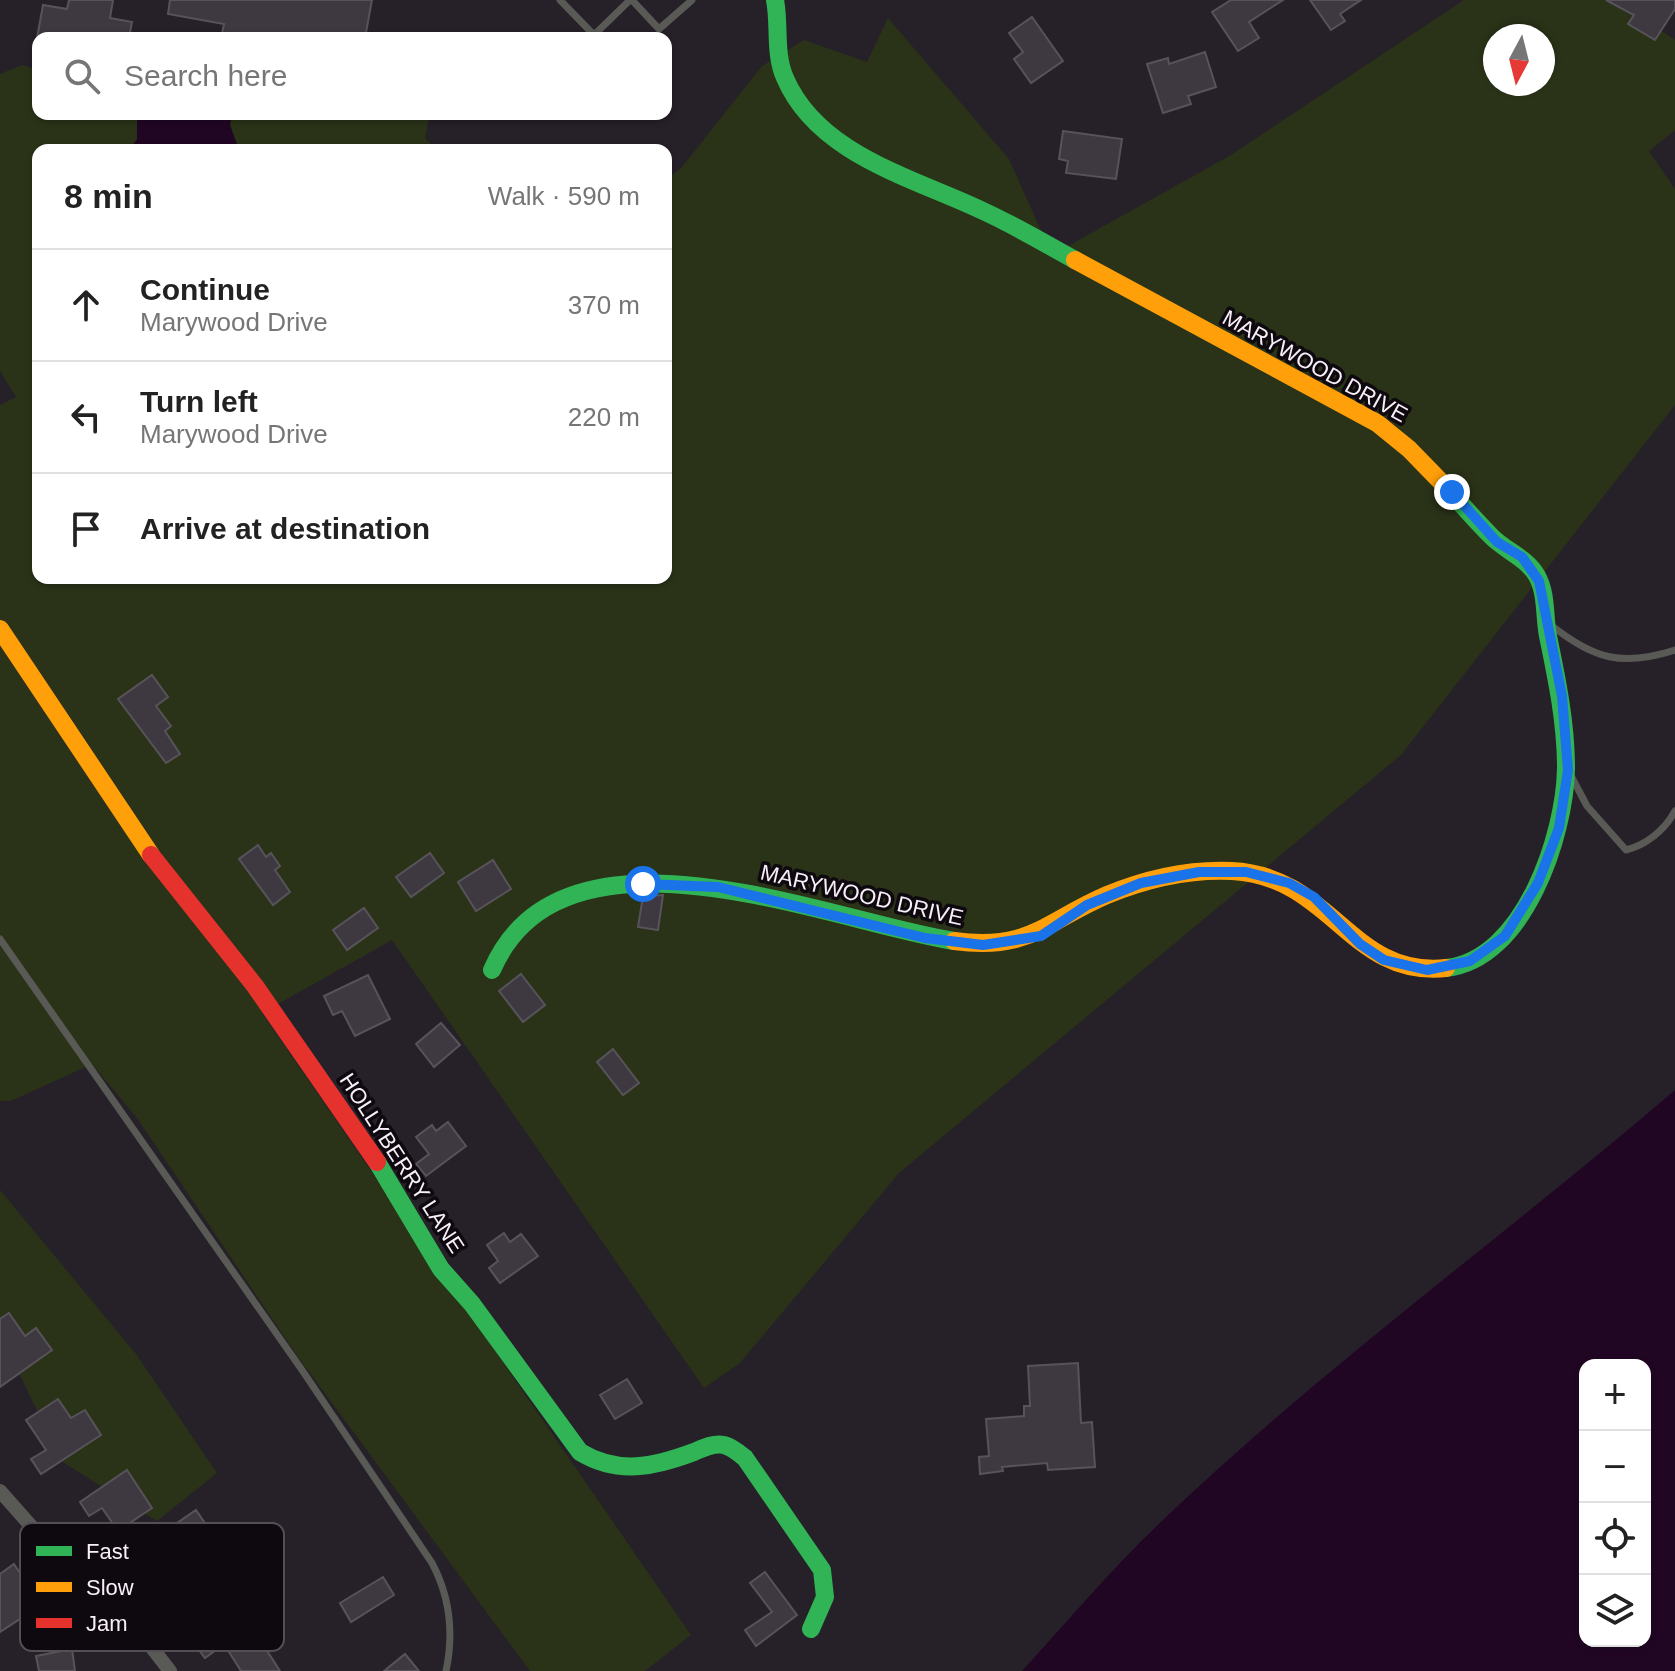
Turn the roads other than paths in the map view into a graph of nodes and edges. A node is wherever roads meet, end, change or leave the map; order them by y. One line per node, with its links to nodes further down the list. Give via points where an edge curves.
1 (560, 0): 5 (lane)
2 (631, 0): 3 (lane, via 659,29); 6 (lane)
3 (692, 0)
4 (775, 0): 7 (street, MARYWOOD DRIVE, via 778,51 787,79 832,137 851,151 986,212 1401,440 1497,542 1532,568 1544,594)
5 (591, 32)
6 (597, 32)
7 (1545, 621): 9 (lane, via 1584,651 1642,658); 10 (street, MARYWOOD DRIVE, via 1562,696)
8 (0, 629): 16 (street, HOLLYBERRY LANE, via 139,840 255,986 367,1146 441,1269 580,1452 592,1462 622,1469 713,1445 732,1448 745,1458 822,1570 825,1597)
9 (1675, 650)
10 (1568, 770): 11 (lane, via 1587,806 1626,850 1639,847); 13 (street, MARYWOOD DRIVE, via 1550,856 1514,924 1483,954 1442,969 1412,969 1384,960 1360,944 1314,897 1275,878 1199,872 1141,883 1087,905 1041,936 983,945 925,938 718,887 643,884 600,889 558,902 533,917 511,937)
11 (1675, 811)
12 (0, 939): 19 (lane, via 432,1563 447,1598)
13 (492, 970)
14 (0, 1491): 15 (street)
15 (28, 1523)
16 (811, 1629)
17 (154, 1651): 18 (street)
18 (170, 1671)
19 (446, 1671)

